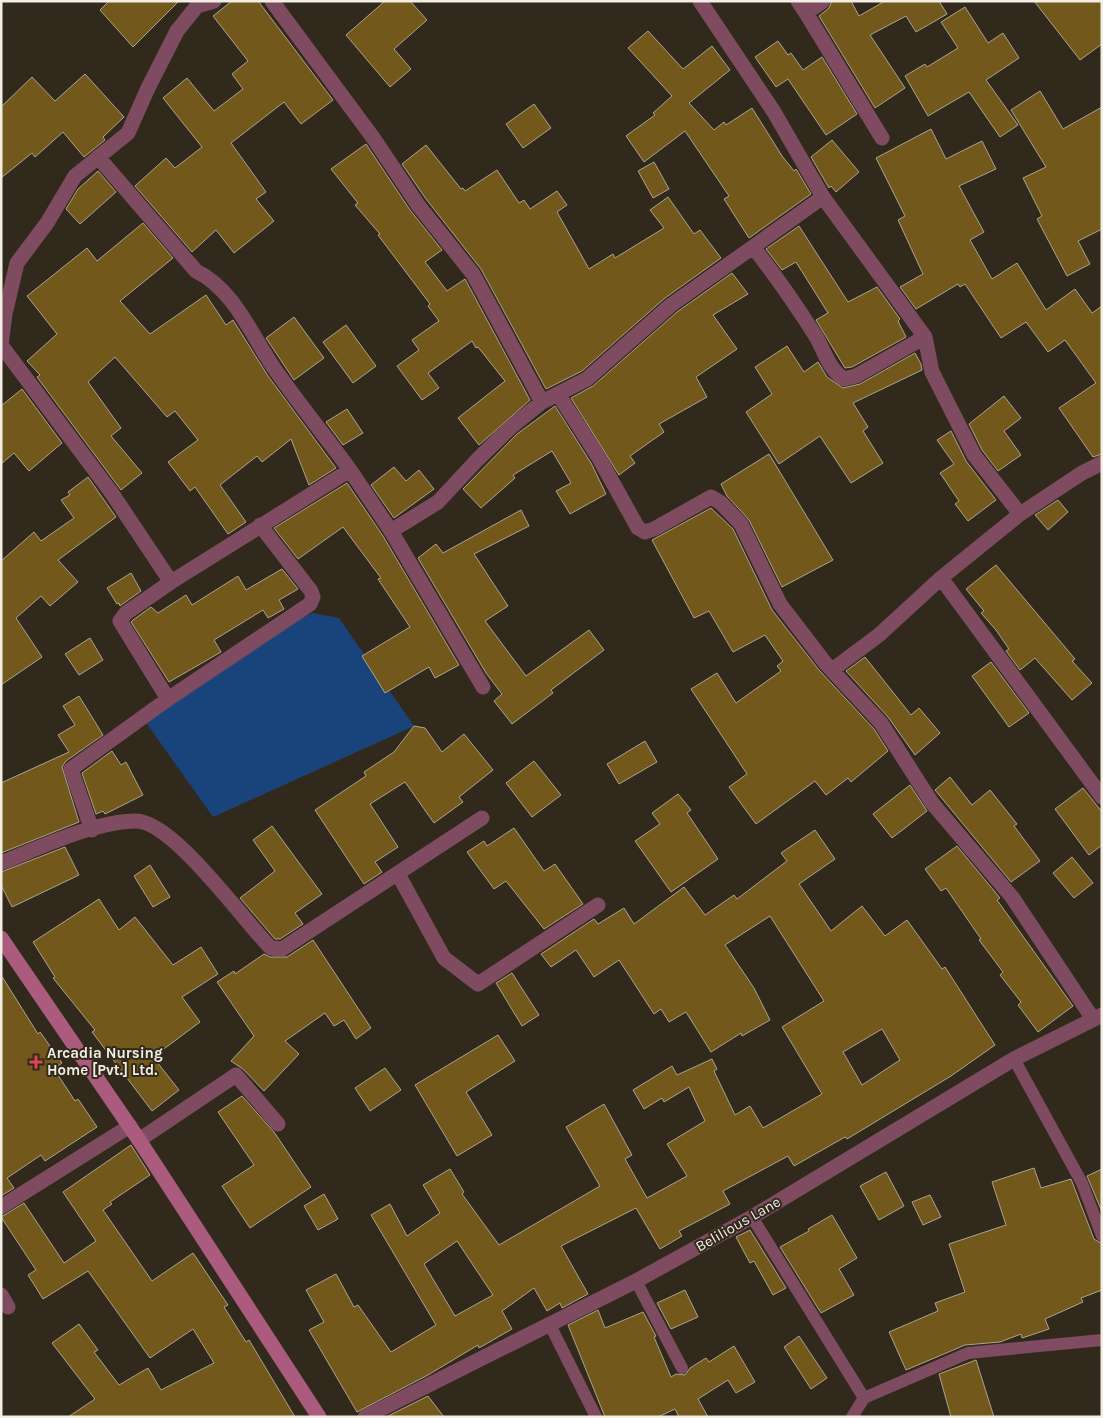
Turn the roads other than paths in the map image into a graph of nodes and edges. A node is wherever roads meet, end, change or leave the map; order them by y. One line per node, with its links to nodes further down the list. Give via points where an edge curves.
1 (214, 1): 5 (street)
2 (272, 1): 14 (street, via 374,139 418,205 473,274)
3 (700, 1): 9 (street, via 774,112)
4 (823, 1): 6 (street)
5 (198, 4): 8 (street, via 177,31 128,132)
6 (802, 7): 7 (street)
7 (882, 138)
8 (98, 157): 12 (street, via 75,176 17,263); 16 (street, via 196,271 210,278 225,292 276,371)
9 (823, 197): 10 (street); 11 (street)
10 (753, 247): 11 (street, via 782,284 834,372 844,379 856,376); 13 (street, via 671,305 587,379)
11 (925, 337): 17 (street, via 932,372 974,455)
12 (1, 345): 21 (street, via 105,484)
13 (558, 394): 14 (street); 22 (street, via 638,528 645,532 654,529 706,497 711,496 721,503 741,524 780,604)
14 (542, 402): 19 (street, via 512,426 438,502)
15 (1102, 464): 17 (street, via 1082,473)
16 (350, 470): 18 (street); 19 (street)
17 (1020, 514): 20 (street)
18 (260, 525): 21 (street); 24 (street, via 310,591 313,597 310,604)
19 (391, 531): 23 (street)
20 (941, 578): 22 (street, via 879,635); 25 (street)
21 (171, 582): 24 (street, via 120,620)
22 (832, 670): 32 (street, via 881,723 932,803 1012,897)
23 (482, 687)
24 (168, 699): 27 (street, via 71,769)
25 (1102, 797)
26 (482, 818): 29 (street)
27 (92, 830): 28 (street, via 73,834); 29 (street, via 138,821 162,830 196,863 271,948 282,949)
28 (1, 863)
29 (398, 874): 30 (street, via 444,958 478,984)
30 (598, 905)
31 (1, 938): 35 (main road)
32 (1098, 1017): 33 (street, Belilious Lane)
33 (1014, 1059): 38 (street, Belilious Lane); 39 (lane, via 1082,1183)
34 (278, 1124): 36 (street, via 236,1075)
35 (130, 1126): 36 (main road); 37 (street)
36 (139, 1140): 45 (main road)
37 (1, 1207)
38 (752, 1217): 40 (street, Belilious Lane); 44 (lane)
39 (1102, 1236)
40 (636, 1281): 41 (street, Belilious Lane); 43 (lane)
41 (550, 1325): 46 (street, Belilious Lane); 47 (lane)
42 (1102, 1340): 44 (lane, via 968,1353)
43 (682, 1368)
44 (864, 1398): 48 (lane)
45 (319, 1417)
46 (365, 1417)
47 (596, 1417)
48 (852, 1417)

